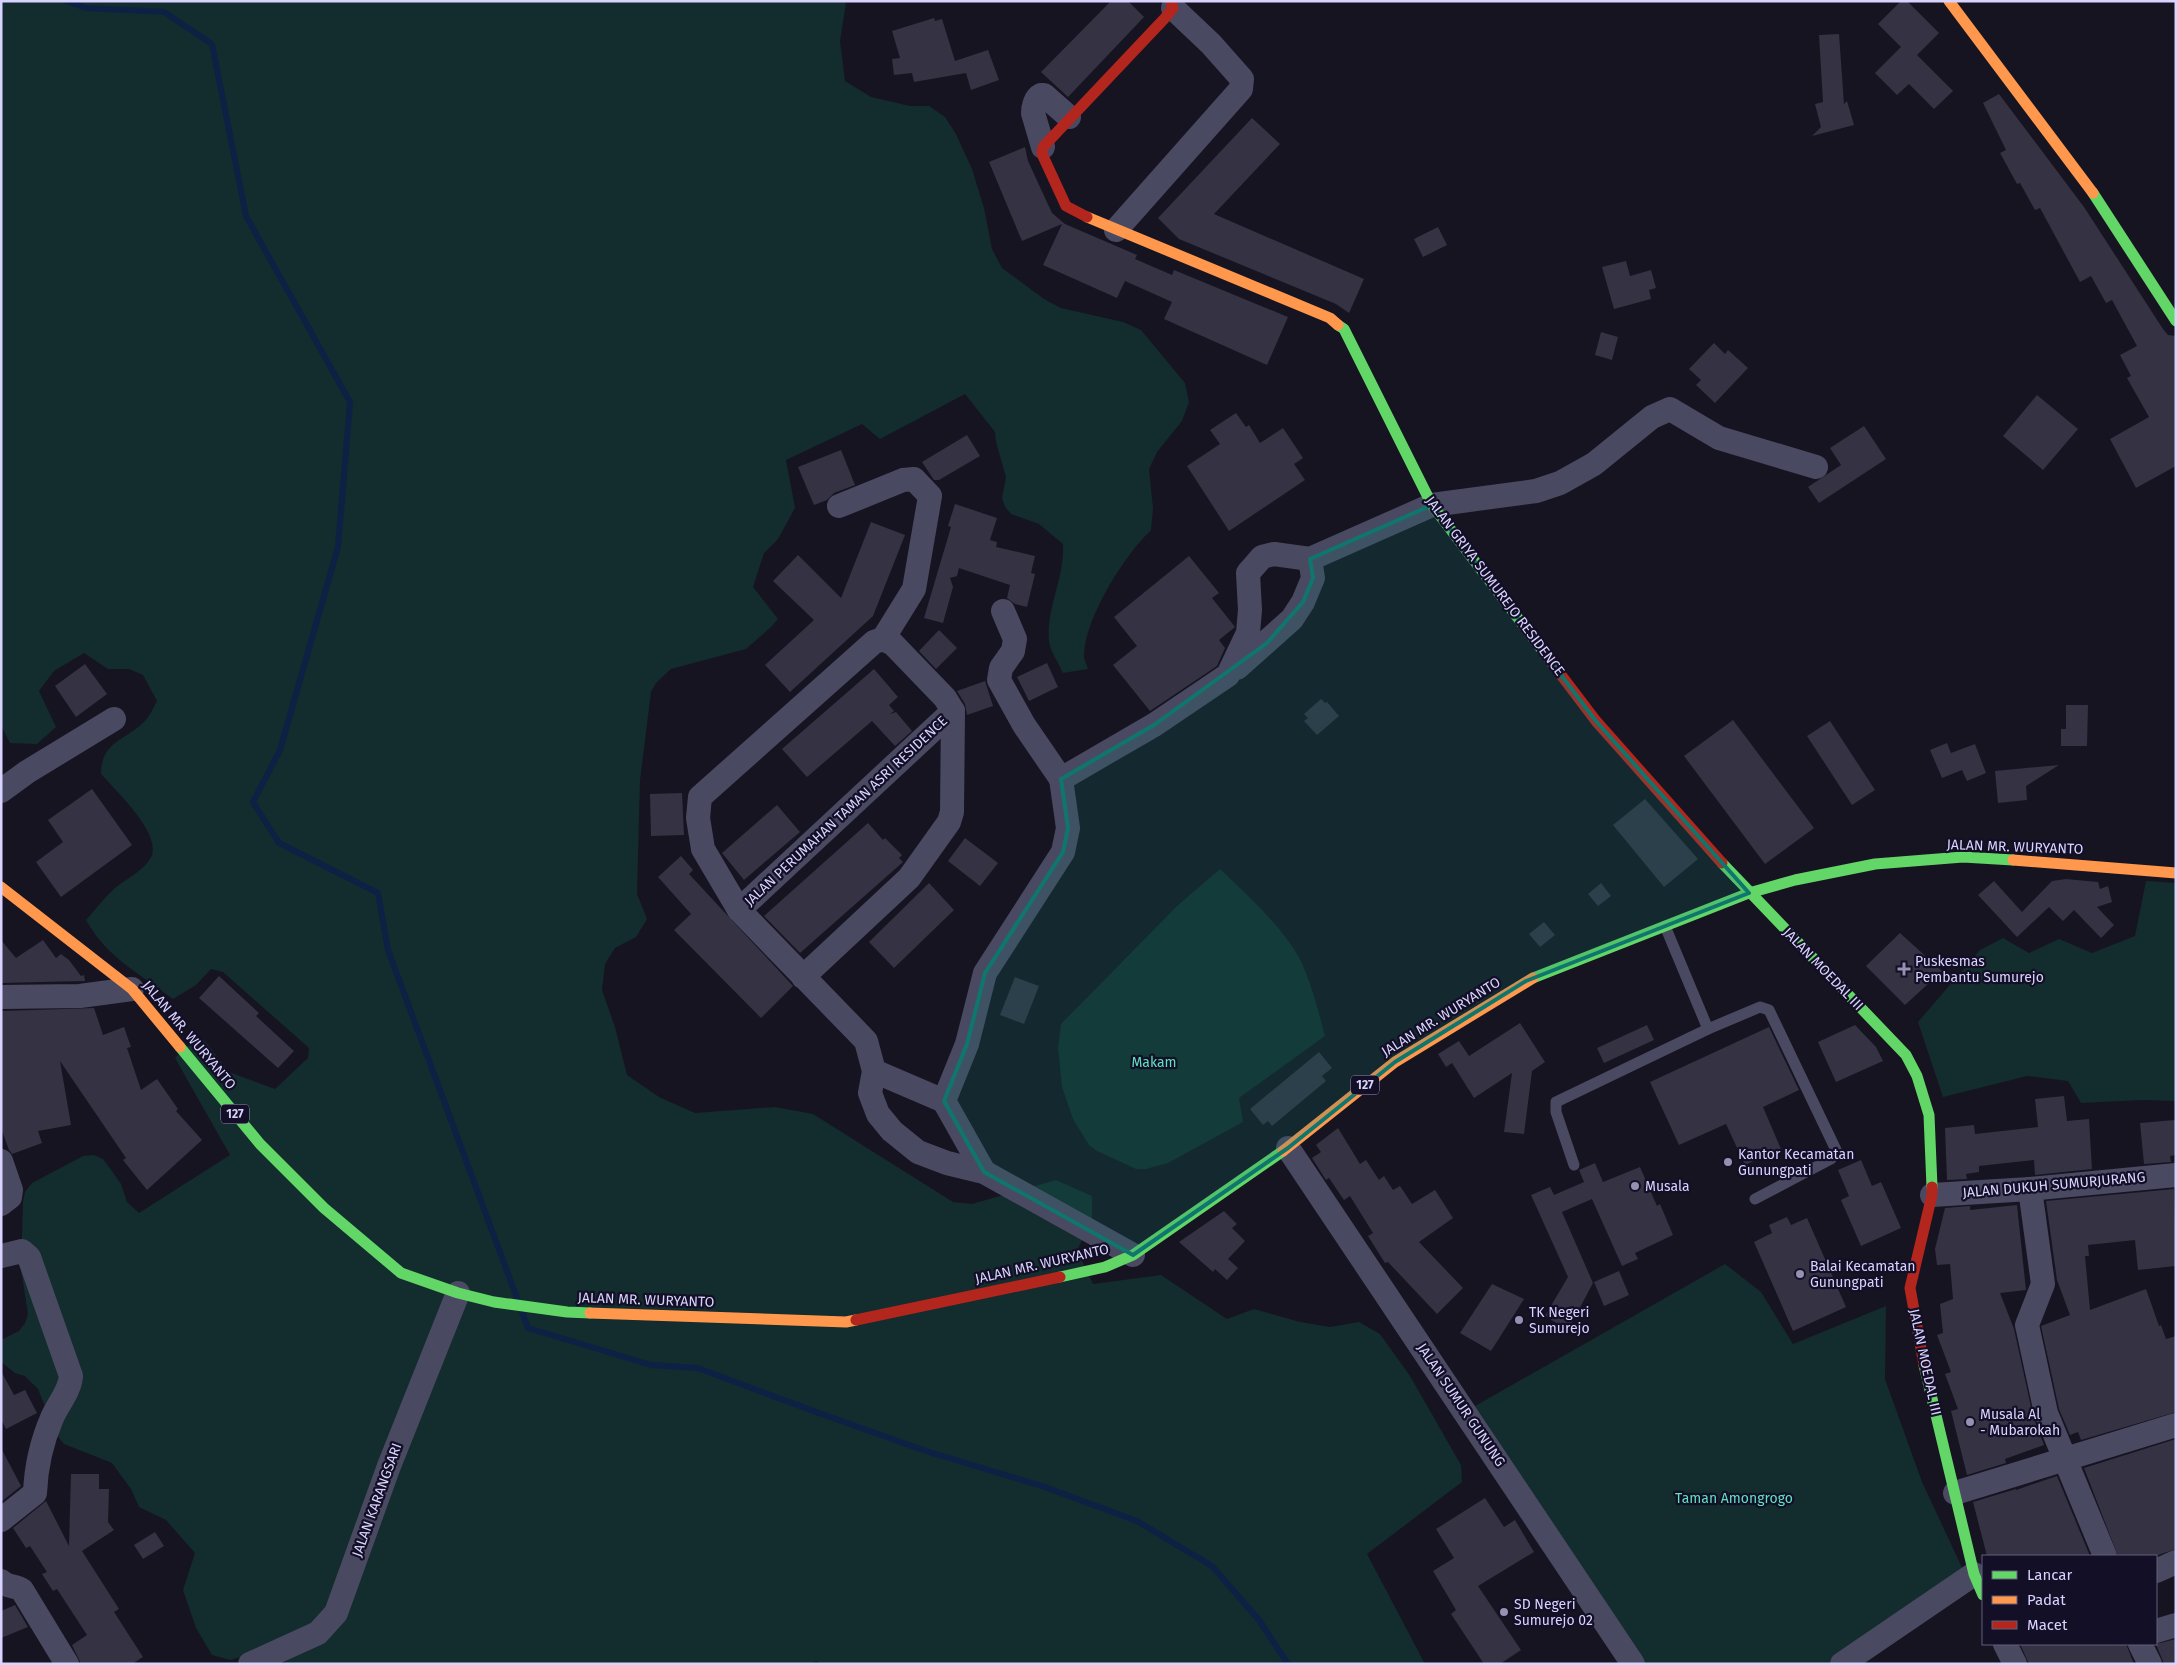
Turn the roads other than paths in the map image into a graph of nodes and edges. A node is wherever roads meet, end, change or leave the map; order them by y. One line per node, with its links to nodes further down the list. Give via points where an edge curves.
1 (1949, 1): 6 (main road, via 2097,198)
2 (1172, 5): 3 (main road); 5 (street, via 1242,79 1241,89)
3 (1069, 117): 4 (main road); 4 (street, via 1044,96 1038,97 1033,113)
4 (1043, 147): 5 (main road, JALAN GRIYA SUMUREJO RESIDENCE, via 1042,154 1066,206)
5 (1116, 230): 8 (main road, JALAN GRIYA SUMUREJO RESIDENCE, via 1330,318 1344,329)
6 (2176, 321)
7 (1816, 467): 8 (street, via 1719,438 1670,409 1652,418 1594,464 1560,483 1536,491)
8 (1432, 505): 10 (street); 20 (main road, JALAN GRIYA SUMUREJO RESIDENCE, via 1596,722)
9 (839, 506): 12 (street, via 903,480 914,479 930,496 914,589)
10 (1310, 559): 13 (street, via 1313,578 1296,614); 13 (street, via 1274,554 1262,557 1248,573 1248,633)
11 (1003, 611): 16 (street, via 1015,639 1013,651 1001,668 1000,680 1024,725)
12 (883, 639): 14 (street, JALAN PERUMAHAN TAMAN ASRI RESIDENCE, via 893,644 945,698); 21 (street, JALAN PERUMAHAN TAMAN ASRI RESIDENCE, via 874,642 700,797 698,818 703,849)
13 (1228, 675): 16 (street, via 1154,725)
14 (953, 711): 21 (street, JALAN PERUMAHAN TAMAN ASRI RESIDENCE); 23 (street, JALAN PERUMAHAN TAMAN ASRI RESIDENCE, via 952,812 949,822 910,878)
15 (114, 719): 17 (street, via 27,772)
16 (1061, 780): 28 (street, via 1068,828 1063,852 985,973 967,1044)
17 (1, 792)
18 (2176, 872): 20 (main road, JALAN MR. WURYANTO / 127, via 1963,857 1875,864)
19 (1, 888): 24 (main road, JALAN MR. WURYANTO / 127)
20 (1749, 893): 22 (main road, JALAN MR. WURYANTO / 127); 35 (main road, JALAN MOEDAL III, via 1906,1055 1917,1076 1928,1115)
21 (739, 910): 23 (street, JALAN PERUMAHAN TAMAN ASRI RESIDENCE)
22 (1665, 926): 26 (lane); 29 (main road, JALAN MR. WURYANTO / 127, via 1526,981 1395,1062)
23 (803, 978): 27 (street, JALAN PERUMAHAN TAMAN ASRI RESIDENCE, via 866,1041)
24 (132, 989): 25 (street, via 80,996); 40 (main road, JALAN MR. WURYANTO / 127, via 260,1144 324,1208 401,1273)
25 (1, 997)
26 (1708, 1029): 31 (lane, via 1556,1102 1556,1112); 36 (lane, via 1760,1007 1769,1010 1837,1152 1831,1159)
27 (874, 1070): 28 (street); 32 (street, JALAN PERUMAHAN TAMAN ASRI RESIDENCE, via 870,1093 878,1114 892,1132 918,1152)
28 (944, 1101): 32 (street)
29 (1288, 1148): 39 (main road, JALAN MR. WURYANTO / 127); 56 (street, JALAN SUMUR GUNUNG)
30 (1, 1161): 37 (street, via 11,1190 10,1197)
31 (1574, 1165)
32 (984, 1172): 39 (street, JALAN PERUMAHAN TAMAN ASRI RESIDENCE)
33 (2176, 1175): 34 (street, JALAN DUKUH SUMURJURANG)
34 (2030, 1189): 35 (street, JALAN DUKUH SUMURJURANG); 42 (street, via 2043,1284 2027,1325 2046,1412)
35 (1932, 1195): 43 (main road, JALAN MOEDAL III, via 1910,1288 1925,1368)
36 (1755, 1199)
37 (1, 1204)
38 (1, 1256): 44 (street, via 22,1251 29,1257 71,1376 71,1384 44,1439 35,1493)
39 (1134, 1256): 40 (main road, JALAN MR. WURYANTO / 127, via 1105,1268 846,1322 567,1312 494,1302)
40 (458, 1293): 55 (street, JALAN KARANGSARI, via 388,1466 336,1613 318,1633)
41 (2176, 1425): 42 (street)
42 (2066, 1460): 43 (street); 45 (street)
43 (1955, 1493): 49 (main road, JALAN MOEDAL III)
44 (1, 1520)
45 (2105, 1555)
46 (2176, 1562): 47 (street)
47 (2157, 1571)
48 (1, 1581): 54 (street, via 6,1586 22,1590)
49 (1979, 1585): 57 (street)
50 (2176, 1625): 51 (street)
51 (2157, 1631)
52 (2006, 1645): 58 (street)
53 (2140, 1645): 59 (street)
54 (67, 1664)
55 (250, 1664)
56 (1633, 1664)
57 (1842, 1664)
58 (2015, 1664)
59 (2150, 1664)

